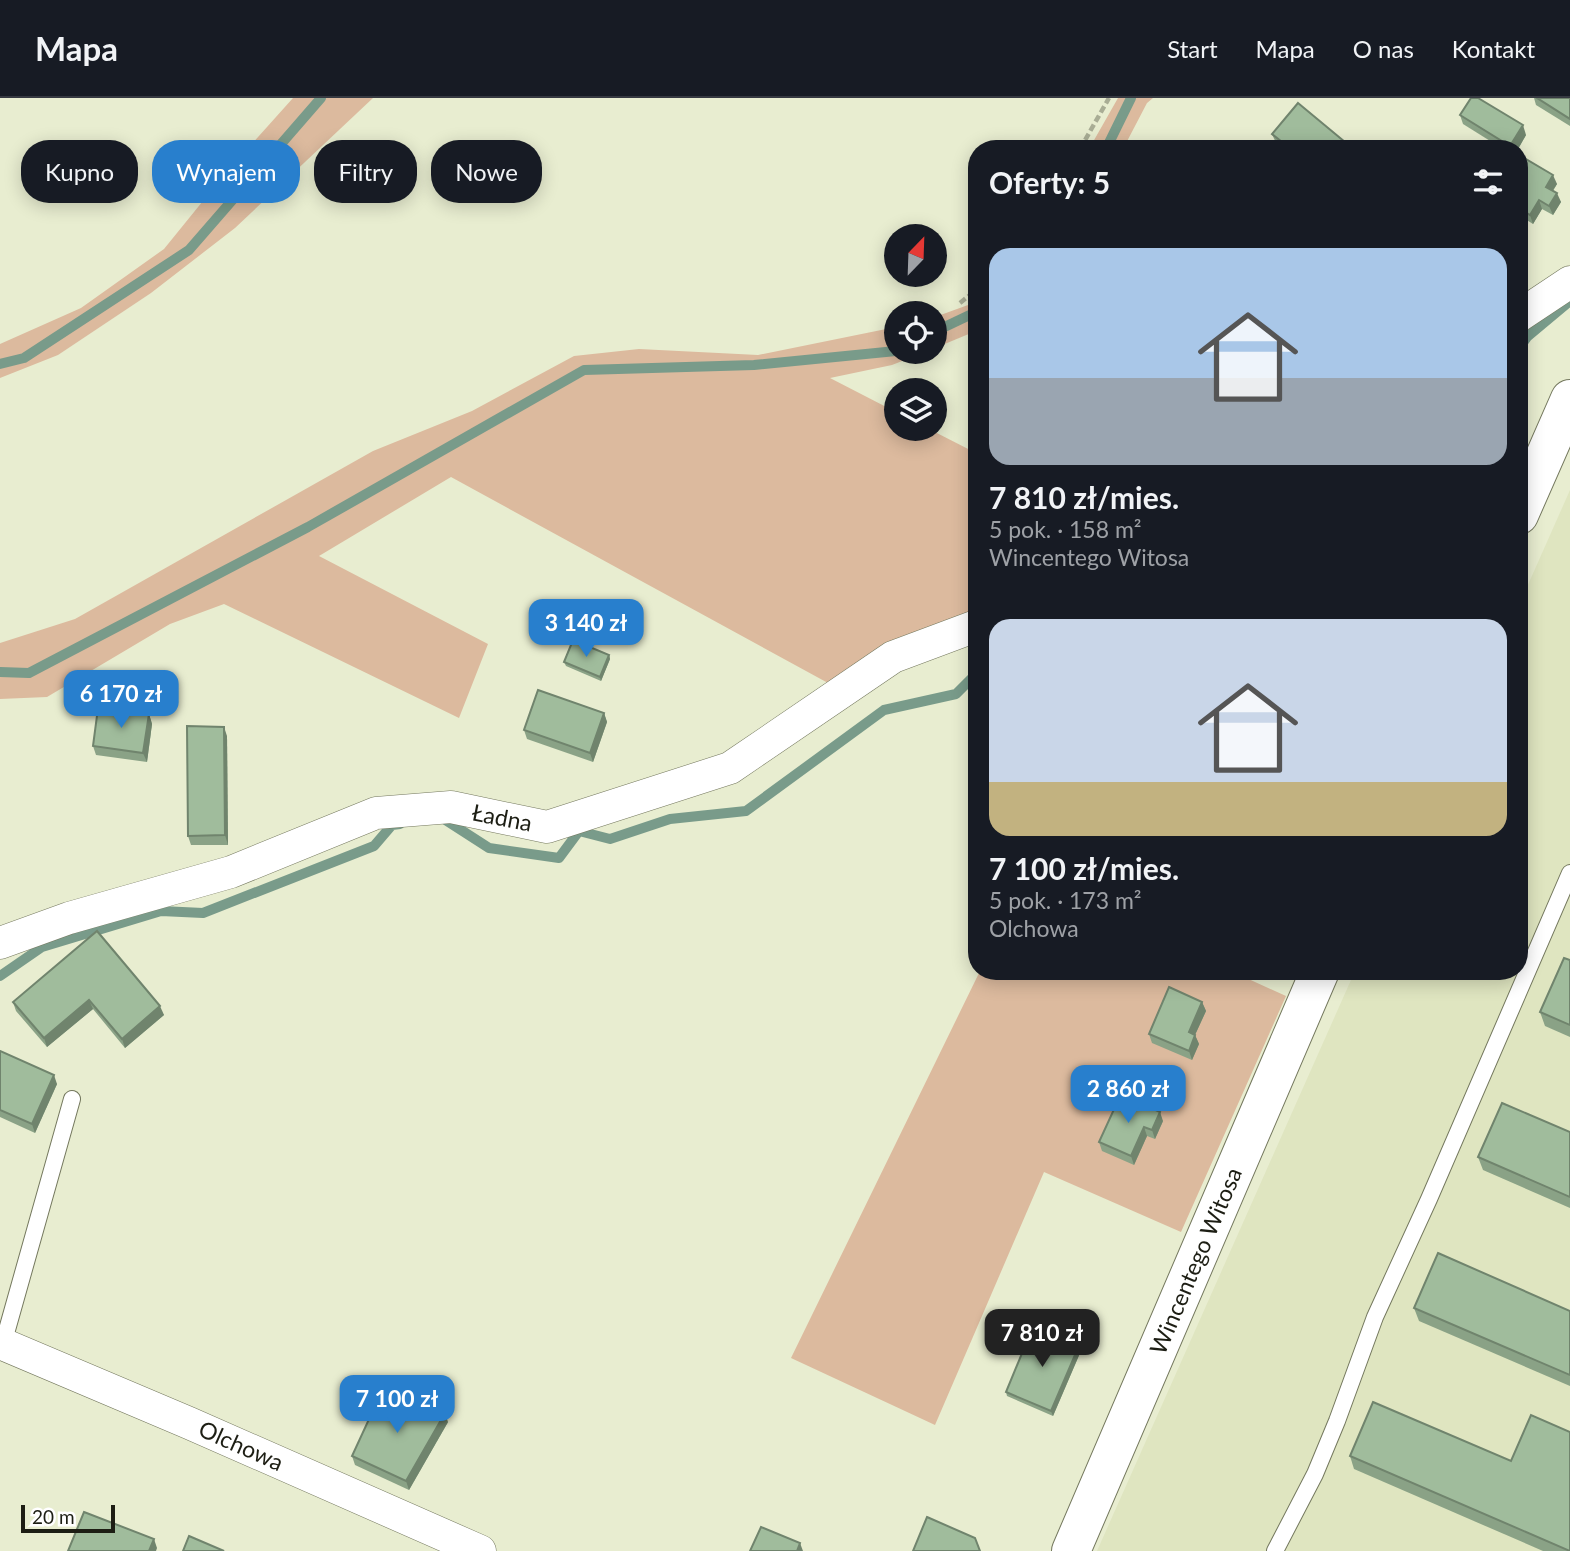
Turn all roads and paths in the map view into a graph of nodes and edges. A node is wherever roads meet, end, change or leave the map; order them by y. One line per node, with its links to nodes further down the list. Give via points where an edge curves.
1 (1109, 98): 2 (path)
2 (1085, 140)
3 (1570, 282): 6 (street)
4 (968, 296): 5 (path)
5 (960, 303)
6 (1528, 310)
7 (1570, 399): 8 (street)
8 (1528, 495)
9 (968, 629): 11 (street, Ładna, via 892,657 730,768 547,827 451,807 376,813 231,872 69,918)
10 (1570, 873): 12 (lane)
11 (0, 943)
12 (1528, 970)
13 (1316, 980): 18 (street, Wincentego Witosa)
14 (1524, 980): 19 (lane, via 1375,1317 1315,1474)
15 (72, 1099): 16 (lane)
16 (2, 1344): 17 (street, Olchowa)
17 (480, 1551)
18 (1071, 1551)
19 (1275, 1551)

